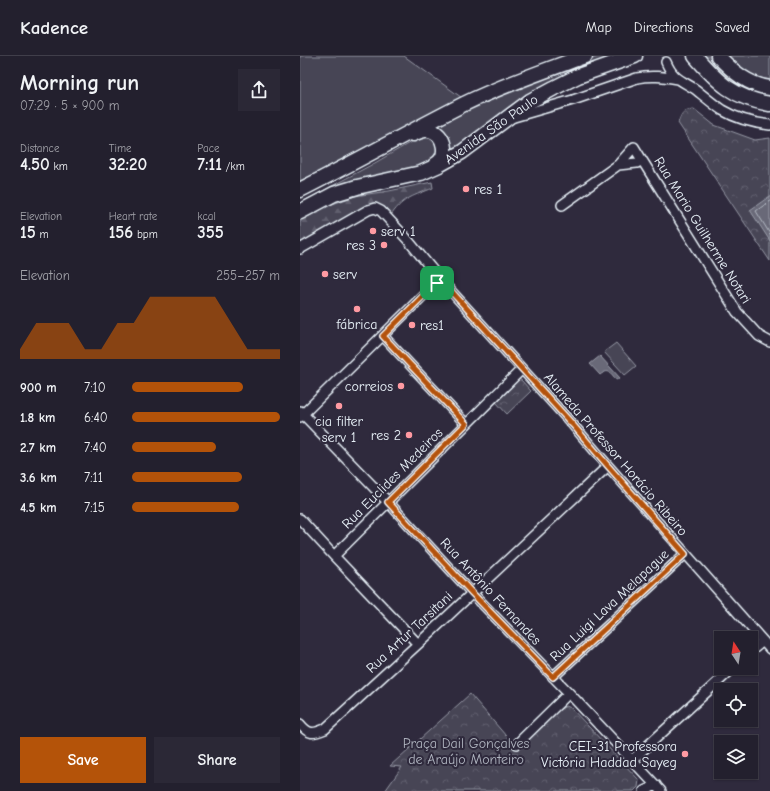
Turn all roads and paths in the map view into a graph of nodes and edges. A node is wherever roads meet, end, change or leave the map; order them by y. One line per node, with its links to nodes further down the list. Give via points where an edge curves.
1 (560, 56): 8 (main road)
2 (585, 56): 8 (main road, Avenida São Paulo)
3 (635, 56): 12 (main road, Avenida São Paulo, via 578,76 554,88 530,101)
4 (695, 56): 11 (main road, via 726,88 756,102)
5 (718, 56): 10 (main road, via 742,78)
6 (668, 59): 7 (street); 9 (street, via 671,72)
7 (658, 76): 9 (street); 12 (street, via 626,81)
8 (523, 78): 14 (main road, Avenida São Paulo, via 464,104)
9 (678, 79): 13 (street, via 732,116)
10 (770, 88)
11 (770, 104)
12 (499, 124): 17 (main road, Avenida São Paulo, via 462,152)
13 (770, 125)
14 (387, 145): 17 (main road, via 423,131 429,130 437,134 444,147 444,156 438,163); 18 (main road, Avenida São Paulo)
15 (642, 160): 16 (street); 16 (street, Rua Mario Guilherme Notari, via 634,147); 24 (street, Rua Mario Guilherme Notari, via 737,312 759,336)
16 (618, 165): 19 (street)
17 (421, 173): 20 (main road, Avenida São Paulo, via 334,194)
18 (300, 190)
19 (562, 205)
20 (300, 212)
21 (300, 249): 22 (street, Alameda Professor Horácio Ribeiro, via 359,214 375,208 381,211 407,239)
22 (440, 279): 23 (street); 25 (street, Alameda Professor Horácio Ribeiro)
23 (383, 336): 26 (street); 27 (street)
24 (770, 342)
25 (522, 369): 27 (street, Rua Euclides Medeiros); 28 (street, Alameda Professor Horácio Ribeiro)
26 (301, 414): 29 (street, Rua Antônio Fernandes)
27 (466, 424): 29 (street, Rua Euclides Medeiros)
28 (608, 466): 31 (street, Alameda Professor Horácio Ribeiro); 33 (street, Rua Artur Tarsitani)
29 (388, 502): 32 (street, Rua Euclides Medeiros); 33 (street, Rua Antônio Fernandes)
30 (300, 519): 32 (street)
31 (685, 554): 34 (street, Alameda Professor Horácio Ribeiro); 39 (street, Rua Luigi Lava Melapague)
32 (334, 556): 35 (street)
33 (472, 593): 35 (street, Rua Artur Tarsitani); 39 (street, Rua Antônio Fernandes)
34 (763, 641): 36 (street); 37 (street, Alameda Professor Horácio Ribeiro)
35 (418, 644): 41 (street, Rua Artur Tarsitani, via 325,729 315,733 305,731)
36 (758, 645)
37 (770, 648)
38 (725, 675): 43 (street)
39 (553, 677): 40 (street, Rua Antônio Fernandes)
40 (569, 693): 42 (street); 43 (street, Rua Antônio Fernandes)
41 (300, 724)
42 (517, 744)
43 (632, 760): 44 (street, Rua Antônio Fernandes)
44 (658, 788): 45 (street)
45 (644, 791)

